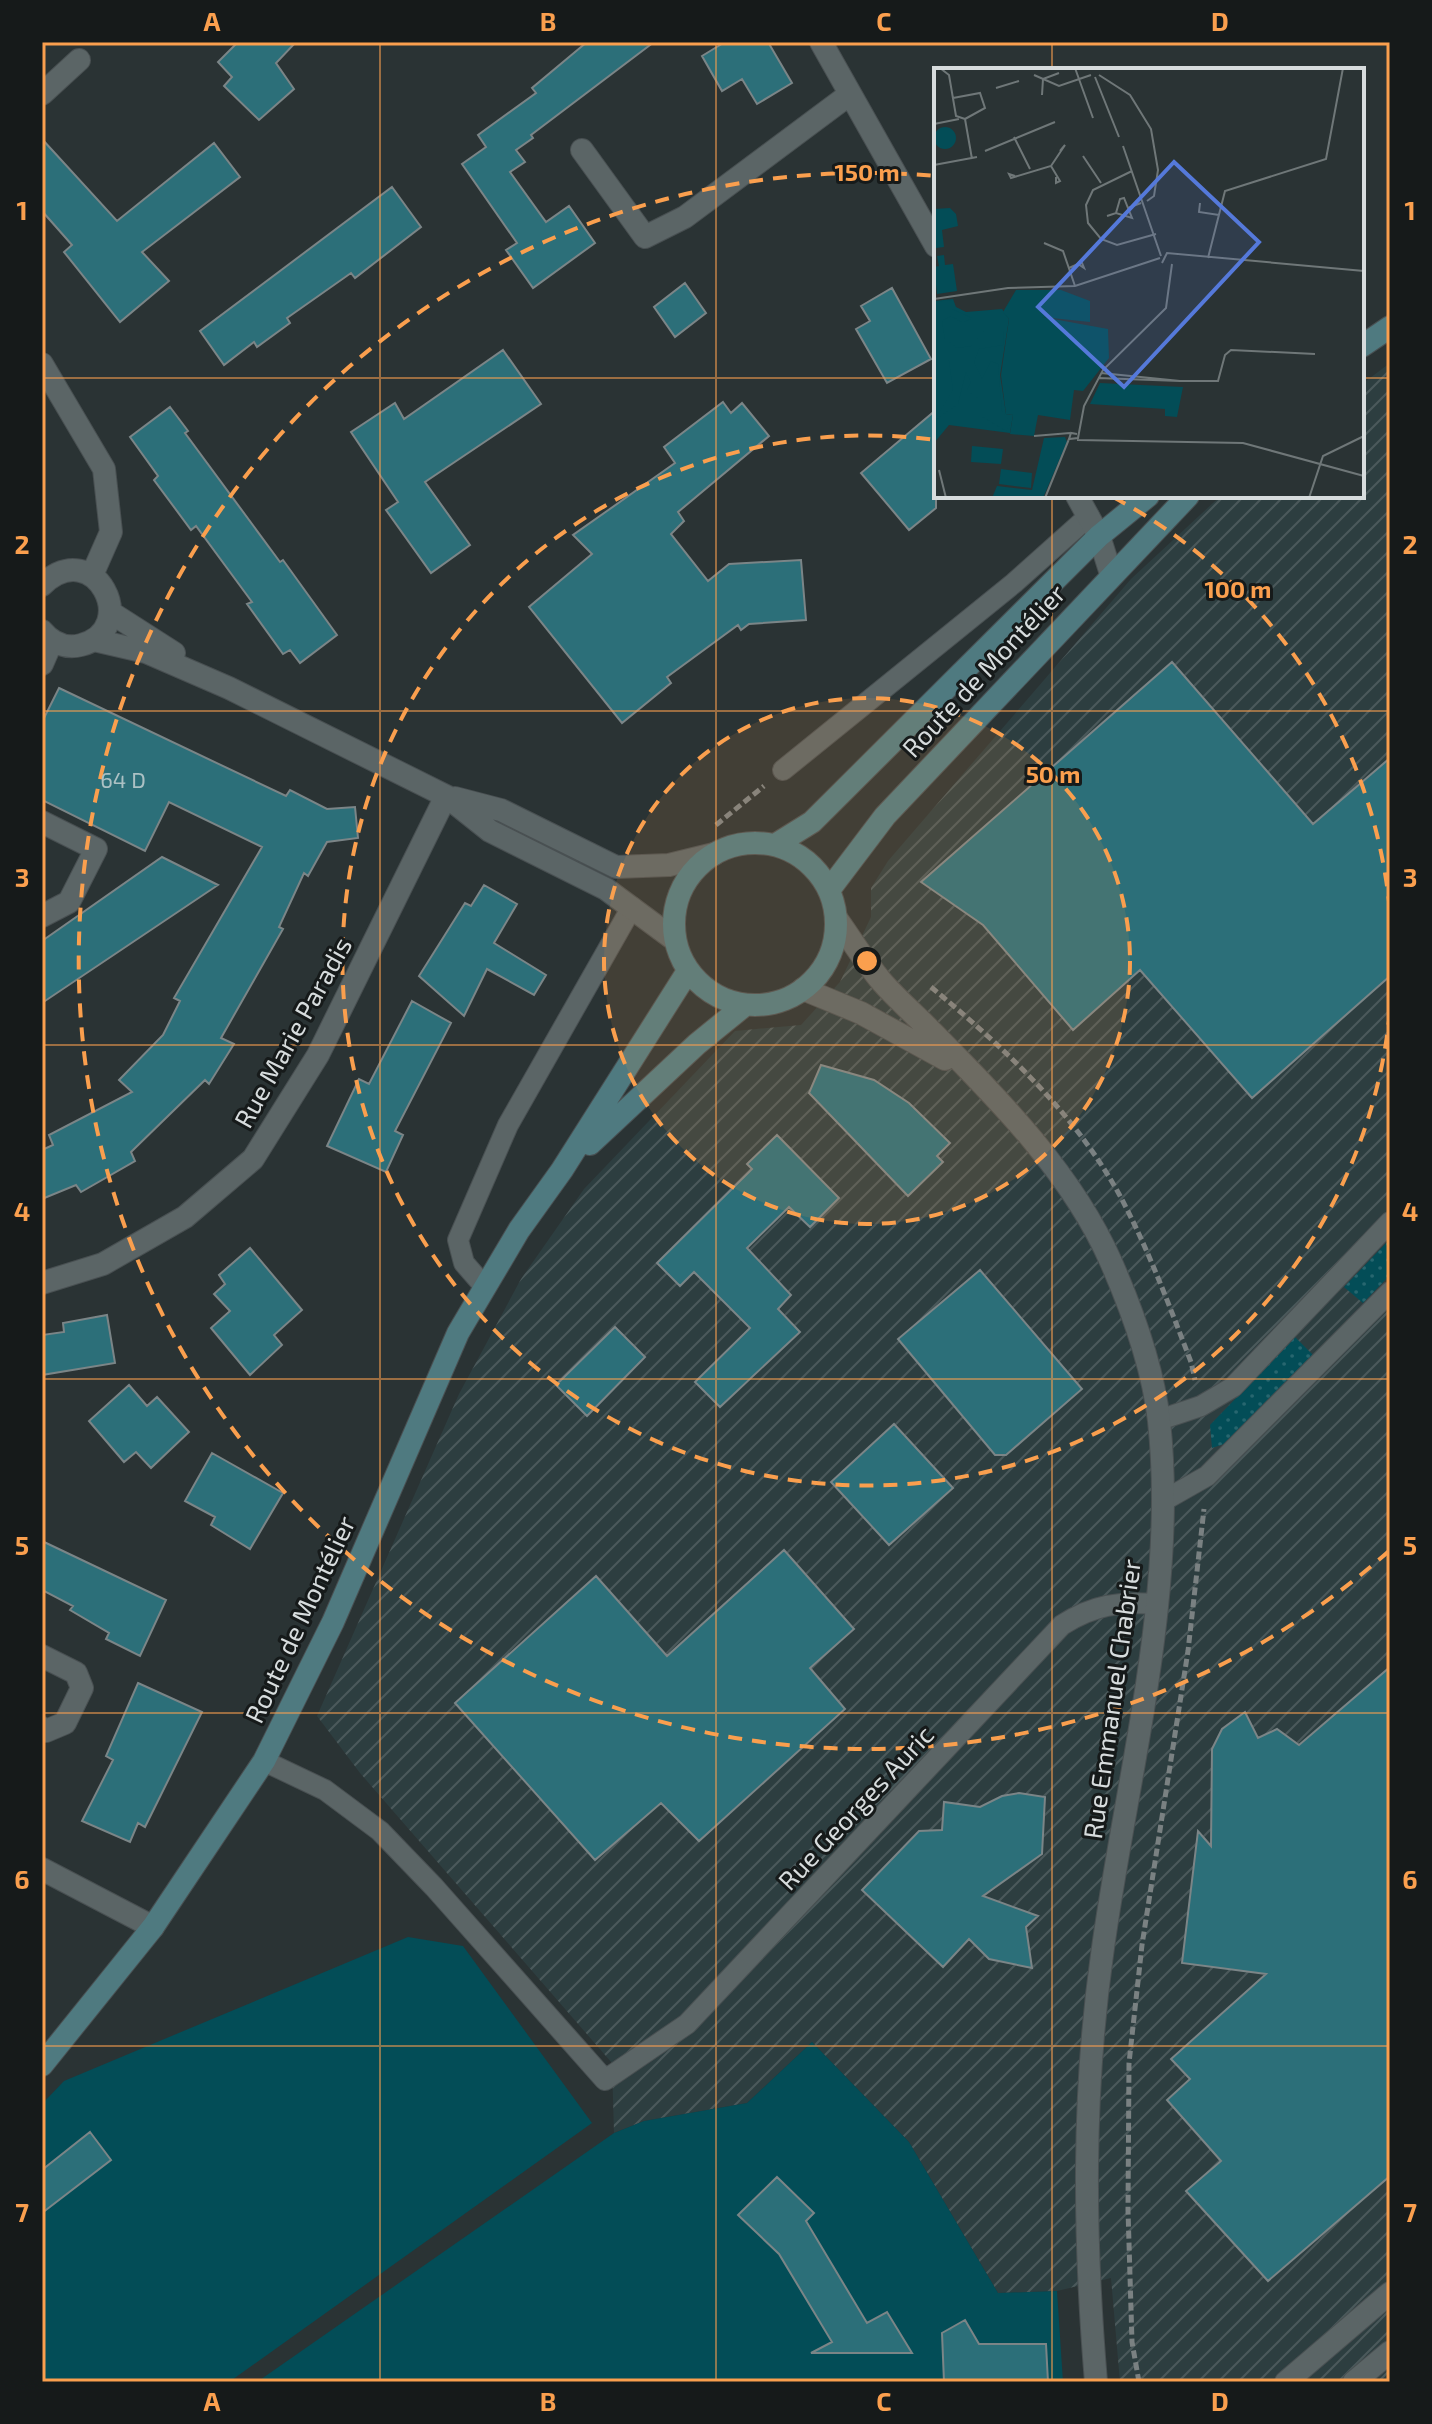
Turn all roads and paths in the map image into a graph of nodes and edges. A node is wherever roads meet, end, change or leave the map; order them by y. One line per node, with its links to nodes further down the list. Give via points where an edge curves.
1 (821, 42): 4 (street)
2 (79, 60): 3 (street)
3 (42, 94)
4 (850, 94): 5 (street, via 685,217 645,237); 6 (street)
5 (582, 150)
6 (934, 242)
7 (1390, 327): 8 (main road)
8 (1364, 345)
9 (42, 364): 15 (street, via 104,469 111,532)
10 (1078, 498): 13 (street)
11 (1144, 498): 13 (main road, Route de Montélier)
12 (1186, 498): 14 (main road, Route de Montélier)
13 (1094, 526): 14 (street); 22 (lane, via 1014,583); 25 (main road, Route de Montélier, via 812,822)
14 (1111, 574): 27 (main road, Route de Montélier, via 885,816)
15 (92, 575): 16 (street, via 66,570); 17 (street, via 106,591)
16 (45, 579)
17 (110, 612): 19 (street); 21 (street)
18 (47, 636): 19 (street, via 73,647); 20 (street)
19 (94, 640): 21 (street, via 146,652)
20 (42, 664)
21 (229, 688): 23 (street)
22 (783, 770)
23 (446, 796): 26 (street, via 501,810 616,867 669,865); 28 (street, via 490,831); 39 (street, Rue Marie Paradis, via 318,1055 253,1159 185,1217 103,1264)
24 (42, 822): 29 (street, via 96,849 69,902)
25 (775, 845): 26 (main road, Route de Montélier, via 754,842); 27 (main road, via 797,854)
26 (714, 854): 31 (main road, Route de Montélier, via 680,891 673,915)
27 (829, 890): 30 (main road)
28 (632, 907): 31 (street); 40 (lane, via 508,1125 458,1240 464,1263)
29 (42, 916)
30 (836, 918): 34 (main road, via 833,945 822,970); 36 (street, Rue Emmanuel Chabrier, via 882,982)
31 (675, 940): 32 (main road, Route de Montélier)
32 (688, 971): 35 (main road, Route de Montélier, via 713,994); 37 (main road, Route de Montélier)
33 (920, 977): 42 (path, via 1032,1077 1117,1191 1191,1362)
34 (803, 989): 35 (main road, Route de Montélier, via 785,1000); 36 (street, Rue Emmanuel Chabrier, via 918,1041)
35 (745, 1005): 37 (main road, Route de Montélier)
36 (973, 1077): 43 (street, Rue Emmanuel Chabrier, via 1020,1125 1087,1215 1134,1322)
37 (562, 1170): 40 (main road, Route de Montélier)
38 (1390, 1222): 42 (lane, via 1233,1387)
39 (42, 1283)
40 (484, 1286): 49 (main road, Route de Montélier, via 434,1382 333,1622)
41 (1390, 1292): 44 (lane)
42 (1201, 1406): 43 (lane)
43 (1159, 1420): 45 (street, Rue Emmanuel Chabrier)
44 (1207, 1476): 45 (lane); 56 (path, via 1188,1651 1129,2063 1128,2224 1132,2342)
45 (1163, 1501): 46 (street, Rue Emmanuel Chabrier)
46 (1156, 1604): 49 (lane, Rue Georges Auric, via 1110,1604 1084,1611 1062,1625 687,2024 605,2080 380,1831 325,1790); 55 (street, Rue Emmanuel Chabrier, via 1101,1957 1087,2093 1086,2195)
47 (42, 1656): 48 (street, via 76,1673 82,1688 65,1723)
48 (42, 1728)
49 (264, 1761): 51 (main road, Route de Montélier)
50 (42, 1869): 51 (street)
51 (153, 1927): 52 (main road, Route de Montélier)
52 (42, 2065)
53 (1390, 2293): 57 (street)
54 (1390, 2352): 58 (street)
55 (1096, 2382)
56 (1139, 2382)
57 (1286, 2382)
58 (1354, 2382)

